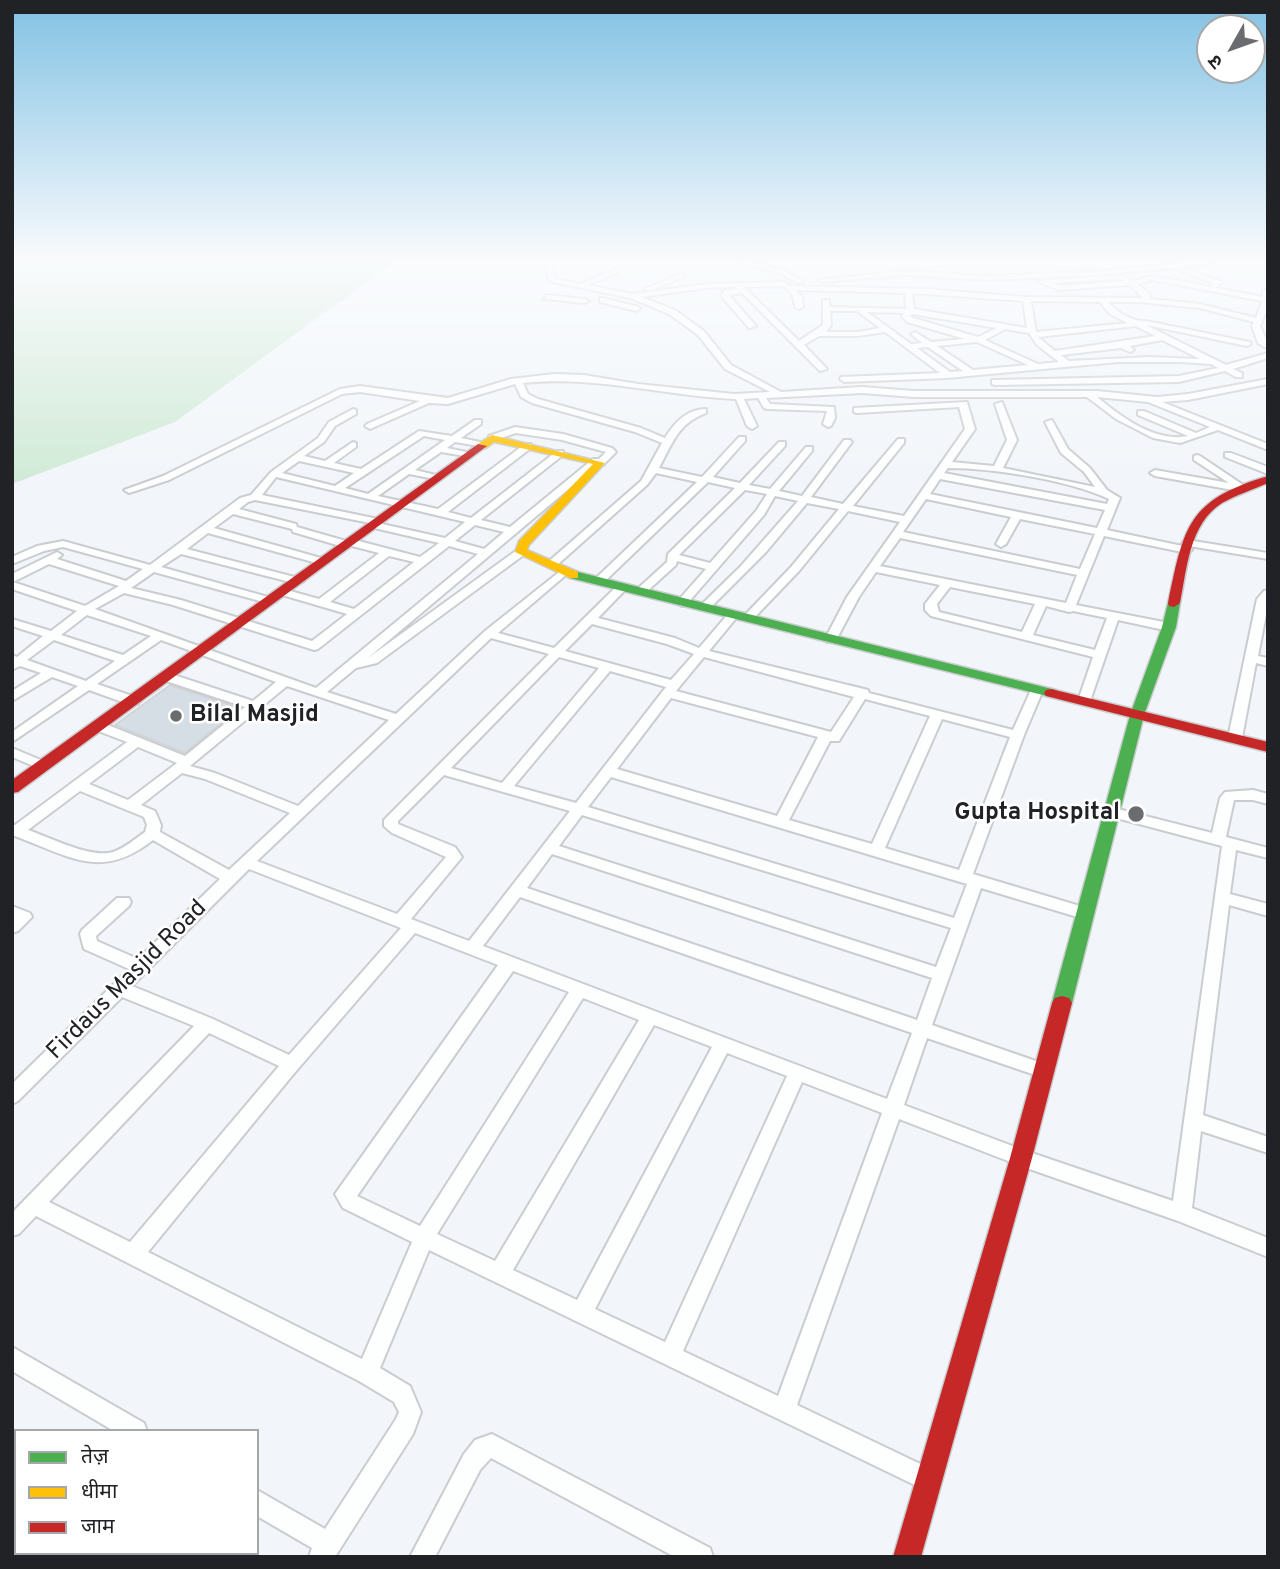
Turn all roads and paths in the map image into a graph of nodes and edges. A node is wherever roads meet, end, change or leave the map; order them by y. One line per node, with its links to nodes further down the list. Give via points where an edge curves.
1 (703, 335): 36 (street, via 728,367)
2 (789, 335): 14 (street)
3 (816, 335): 14 (street)
4 (896, 335): 17 (street)
5 (917, 335): 15 (street)
6 (962, 335): 12 (street)
7 (991, 335): 12 (street)
8 (1033, 335): 18 (street)
9 (1160, 335): 11 (street)
10 (1236, 335): 13 (street)
11 (1163, 337): 16 (street); 21 (street)
12 (978, 340): 15 (street); 23 (street)
13 (1247, 344)
14 (799, 345): 25 (street)
15 (930, 345): 17 (street); 26 (street)
16 (1123, 345): 18 (street); 20 (street)
17 (911, 346): 27 (street)
18 (1053, 354): 22 (street)
19 (1268, 355): 24 (street)
20 (1146, 360): 21 (street); 22 (street)
21 (1212, 362): 24 (street)
22 (1068, 364): 23 (street); 32 (street)
23 (1035, 365): 26 (street)
24 (1226, 368): 28 (street); 32 (street, via 1178,379)
25 (823, 369): 29 (street); 35 (street)
26 (971, 373): 27 (street)
27 (948, 375): 29 (street)
28 (1239, 375)
29 (844, 379): 34 (street)
30 (518, 382): 40 (street, via 584,378); 41 (street, via 448,401); 60 (street, via 524,395 535,401)
31 (995, 382): 32 (street)
32 (1101, 382): 37 (street)
33 (1268, 382): 42 (street)
34 (862, 390): 35 (street); 38 (street)
35 (822, 391): 36 (street)
36 (777, 394): 39 (street)
37 (1120, 394): 38 (street); 42 (street)
38 (1090, 395): 44 (street); 55 (street, via 1132,426 1170,439)
39 (761, 396): 40 (street); 51 (street, via 767,406 831,409)
40 (739, 397): 53 (street)
41 (428, 400): 52 (street); 89 (street, via 360,389 340,392 166,478)
42 (1150, 400): 54 (street)
43 (962, 404): 44 (street); 46 (street); 76 (street, via 970,429)
44 (999, 404): 77 (street, via 1012,440)
45 (703, 411): 60 (street, via 688,416)
46 (857, 411)
47 (353, 412): 71 (street, via 332,424)
48 (1141, 414): 55 (street)
49 (478, 422): 56 (street)
50 (1049, 422): 90 (street, via 1063,451 1087,470)
51 (828, 424)
52 (370, 426)
53 (752, 426)
54 (1216, 428): 55 (street); 65 (street)
55 (1194, 435)
56 (453, 439): 58 (street); 66 (street); 80 (street, via 422,433)
57 (742, 439): 85 (street)
58 (487, 441): 64 (street); 70 (street); 73 (street, via 515,430 563,438 611,452)
59 (901, 441): 97 (street)
60 (667, 442): 75 (street)
61 (847, 442): 95 (street)
62 (782, 444): 86 (street)
63 (353, 445): 74 (street)
64 (528, 446): 68 (street); 100 (street)
65 (1268, 447)
66 (438, 449): 70 (street); 78 (street)
67 (809, 449): 91 (street)
68 (560, 453): 73 (street); 102 (street)
69 (1228, 454): 79 (street)
70 (468, 455): 83 (street)
71 (299, 458): 74 (street); 82 (street)
72 (1197, 458): 88 (street)
73 (598, 462): 106 (street); 116 (street, via 586,481 523,544)
74 (327, 464): 80 (street)
75 (655, 470): 85 (street); 126 (street)
76 (941, 470): 77 (street, via 957,464); 93 (street); 98 (street)
77 (997, 470): 90 (street)
78 (407, 471): 83 (street); 94 (street)
79 (1268, 471)
80 (362, 472): 87 (street)
81 (1155, 473): 88 (street)
82 (274, 474): 87 (street); 92 (street)
83 (438, 478): 96 (street)
84 (1268, 479): 88 (street)
85 (704, 480): 86 (street); 131 (street)
86 (742, 485): 91 (street); 119 (street)
87 (337, 489): 94 (street)
88 (1244, 489): 113 (street, via 1205,511)
89 (129, 490)
90 (1102, 491): 98 (street, via 1115,498)
91 (773, 492): 95 (street); 124 (street)
92 (255, 496): 99 (street); 104 (street)
93 (924, 496): 101 (street); 103 (street)
94 (370, 497): 96 (street)
95 (806, 499): 97 (street); 142 (street, via 738,577)
96 (402, 505): 100 (street); 104 (street)
97 (846, 507): 103 (street); 146 (street, via 786,580)
98 (1112, 509): 107 (street)
99 (230, 510): 105 (street); 110 (street)
100 (441, 512): 102 (street)
101 (1017, 515): 107 (street); 111 (street)
102 (475, 520): 106 (street); 109 (street)
103 (907, 520): 108 (street)
104 (376, 524): 109 (street); 110 (street)
105 (206, 529): 114 (street); 123 (street)
106 (513, 531): 117 (street)
107 (1101, 532): 113 (street); 128 (street)
108 (897, 534): 127 (street); 128 (street)
109 (446, 541): 117 (street); 122 (street)
110 (349, 544): 115 (street); 123 (street)
111 (1001, 544)
112 (71, 546): 120 (street); 121 (street, via 41,548); 125 (street)
113 (1187, 546): 118 (street); 152 (street)
114 (179, 550): 125 (street); 130 (street)
115 (387, 552): 122 (street); 139 (street)
116 (521, 552): 117 (street); 126 (street); 166 (street, via 373,660)
117 (486, 553): 166 (street)
118 (1268, 556)
119 (672, 558): 124 (street); 136 (street)
120 (49, 560): 129 (street); 134 (street)
121 (12, 561)
122 (421, 561): 145 (street)
123 (324, 562): 130 (street)
124 (711, 567): 140 (street)
125 (153, 568): 134 (street); 138 (street)
126 (557, 568): 131 (street); 153 (street)
127 (874, 568): 132 (street); 157 (street)
128 (1083, 573): 143 (street)
129 (12, 579)
130 (298, 581): 138 (street)
131 (599, 581): 135 (street)
132 (946, 584): 141 (street); 156 (street, via 931,604 935,614)
133 (12, 585): 144 (street)
134 (125, 587): 144 (street); 150 (street)
135 (621, 588): 136 (street); 148 (street)
136 (640, 592): 140 (street)
137 (1268, 593): 151 (street, via 1263,599)
138 (277, 596): 139 (street); 150 (street)
139 (321, 603): 145 (street)
140 (682, 603): 142 (street)
141 (1041, 603): 143 (street); 156 (street)
142 (704, 608): 146 (street)
143 (1069, 609): 147 (street)
144 (86, 610): 154 (street); 155 (street)
145 (356, 612): 150 (street, via 314,646)
146 (741, 617): 157 (street); 160 (street)
147 (1113, 617): 152 (street); 161 (street)
148 (590, 620): 159 (street); 160 (street)
149 (12, 622): 155 (street)
150 (241, 622): 158 (street)
151 (1264, 622): 162 (street)
152 (1169, 627): 181 (street)
153 (489, 634): 159 (street); 182 (street)
154 (160, 635): 158 (street); 163 (street)
155 (51, 636): 163 (street); 164 (street)
156 (1026, 638): 161 (street)
157 (831, 639): 173 (street)
158 (204, 650): 169 (street); 170 (street)
159 (557, 653): 167 (street); 193 (street)
160 (702, 653): 172 (street); 175 (street)
161 (1100, 655): 178 (street)
162 (1251, 658): 165 (street); 187 (street)
163 (125, 660): 171 (street)
164 (14, 662): 168 (street)
165 (1268, 662)
166 (350, 665): 174 (street)
167 (608, 666): 172 (street); 197 (street)
168 (52, 671): 171 (street); 176 (street)
169 (167, 677): 177 (street); 179 (street)
170 (285, 681): 174 (street); 179 (street)
171 (90, 684): 177 (street); 186 (street)
172 (671, 689): 184 (street); 194 (street)
173 (1037, 690): 178 (street); 185 (street)
174 (318, 693): 182 (street)
175 (863, 693): 180 (street); 184 (street, via 834,737)
176 (12, 697)
177 (133, 701): 183 (street)
178 (1084, 701): 181 (street)
179 (254, 706): 191 (street)
180 (938, 713): 185 (street); 208 (street)
181 (1137, 715): 187 (street); 202 (street)
182 (398, 719): 201 (street)
183 (98, 726): 188 (street); 192 (street)
184 (826, 735): 203 (street)
185 (1017, 735): 212 (street)
186 (12, 738)
187 (1235, 738): 189 (street)
188 (137, 741): 191 (street); 195 (street)
189 (1268, 747)
190 (12, 752): 192 (street)
191 (184, 765): 199 (street); 201 (street)
192 (43, 766): 196 (street)
193 (441, 770): 197 (street); 219 (street, via 391,820 397,830 450,851 454,857)
194 (608, 771): 200 (street); 203 (street)
195 (78, 785): 199 (street); 204 (street)
196 (12, 788)
197 (504, 789): 200 (street)
198 (1268, 799): 206 (street, via 1230,794)
199 (130, 806): 205 (street, via 150,814)
200 (579, 808): 207 (street); 220 (street)
201 (300, 812): 210 (street)
202 (1110, 812): 206 (street); 218 (street)
203 (781, 822): 208 (street)
204 (15, 830): 205 (street, via 93,860 115,858)
205 (152, 834): 211 (street)
206 (1224, 841): 209 (street); 214 (street)
207 (549, 848): 213 (street); 225 (street)
208 (876, 851): 212 (street)
209 (1268, 853)
210 (246, 865): 211 (street); 219 (street); 235 (street, Firdaus Masjid Road)
211 (230, 878): 224 (street)
212 (970, 879): 218 (street); 220 (street)
213 (517, 890): 222 (street); 230 (street)
214 (1222, 897): 216 (street); 237 (street)
215 (123, 902): 224 (street, via 88,933 90,945)
216 (1268, 910)
217 (12, 912): 221 (street, via 24,917)
218 (1084, 913): 233 (street)
219 (407, 923): 222 (street); 232 (street)
220 (960, 925): 225 (street)
221 (12, 927)
222 (472, 949): 223 (street)
223 (509, 963): 227 (street); 243 (street, via 345,1194 350,1202)
224 (142, 968): 226 (street)
225 (942, 975): 230 (street)
226 (121, 989): 229 (street); 235 (street)
227 (579, 990): 228 (street); 243 (street)
228 (650, 1017): 231 (street); 246 (street)
229 (206, 1024): 232 (street); 240 (street)
230 (923, 1030): 233 (street); 236 (street)
231 (722, 1045): 234 (street); 247 (street)
232 (292, 1064): 245 (street)
233 (1044, 1071): 239 (street)
234 (797, 1073): 236 (street); 248 (street)
235 (12, 1096)
236 (892, 1109): 239 (street); 251 (street)
237 (1194, 1120): 238 (street); 241 (street)
238 (1268, 1145)
239 (1021, 1158): 241 (street); 253 (street)
240 (33, 1204): 242 (street); 245 (street)
241 (1181, 1213): 244 (street)
242 (12, 1227)
243 (423, 1239): 246 (street); 250 (street)
244 (1268, 1248)
245 (132, 1255): 250 (street)
246 (499, 1274): 247 (street)
247 (582, 1314): 248 (street)
248 (670, 1356): 251 (street)
249 (12, 1358): 252 (street)
250 (367, 1373): 255 (street, via 402,1394 410,1412)
251 (784, 1410): 253 (street)
252 (133, 1429)
253 (929, 1480): 258 (street)
254 (259, 1503): 255 (street)
255 (324, 1550)
256 (422, 1557): 257 (street, via 472,1462 483,1448 492,1446)
257 (701, 1557)
258 (907, 1557)

